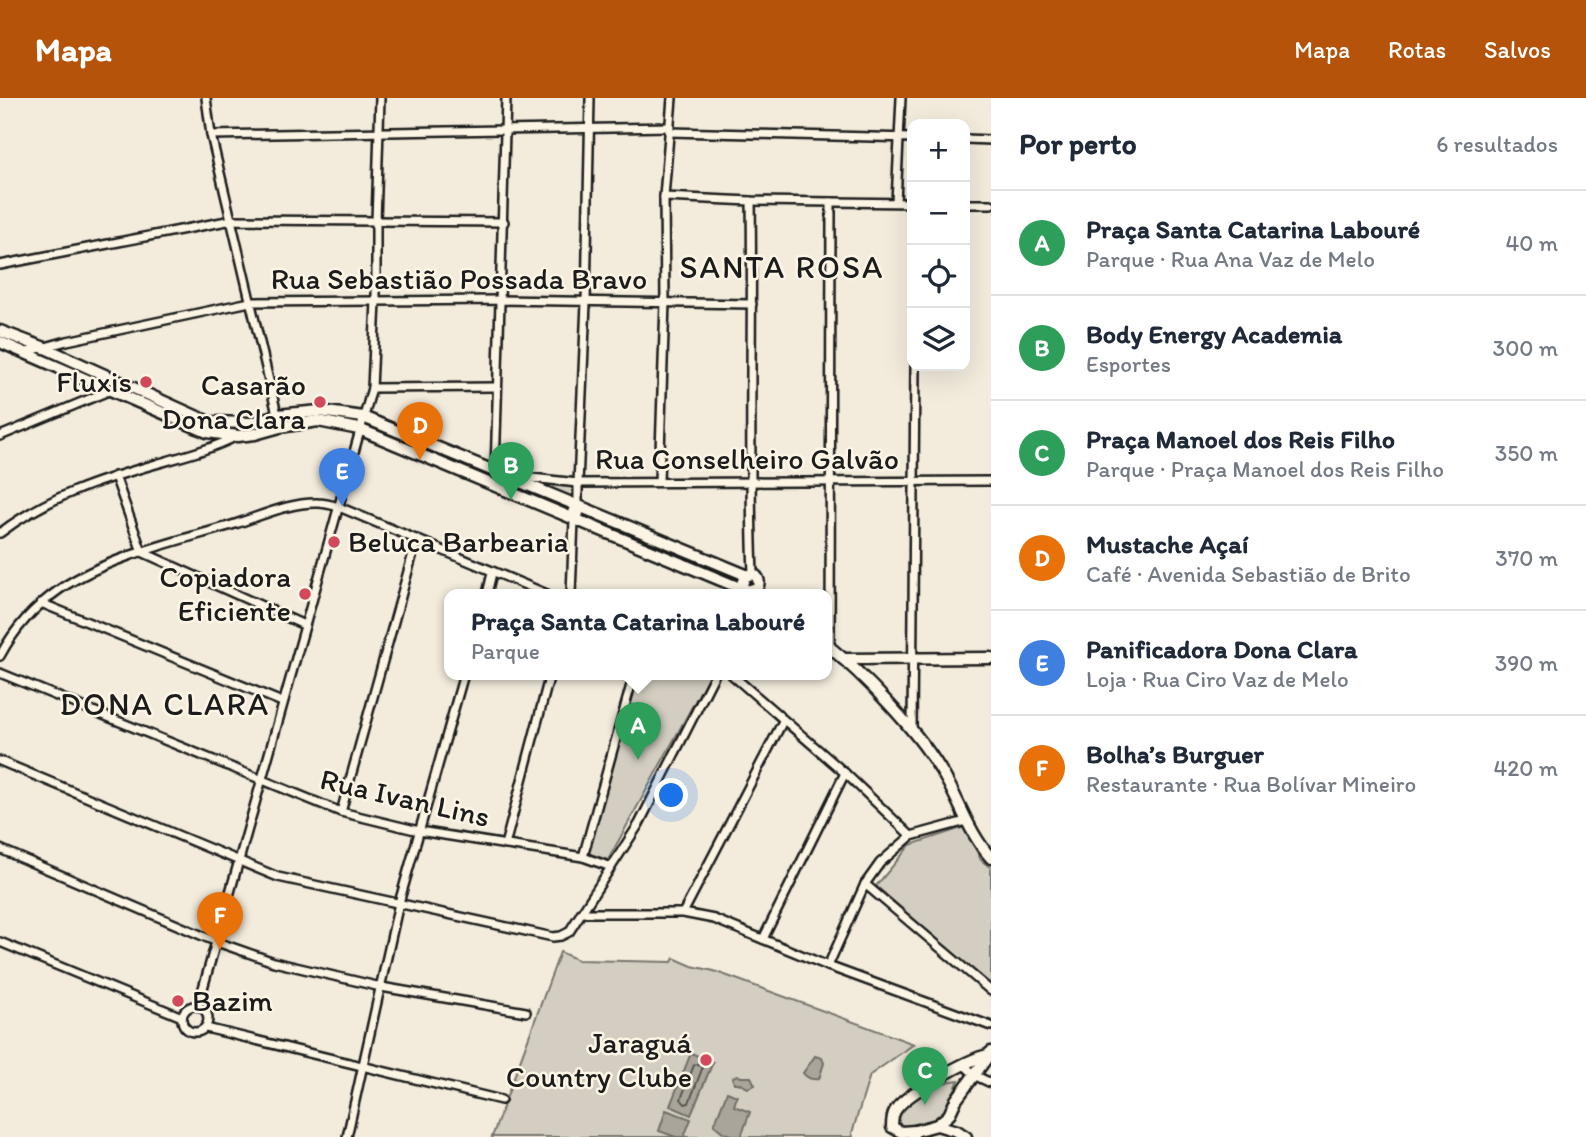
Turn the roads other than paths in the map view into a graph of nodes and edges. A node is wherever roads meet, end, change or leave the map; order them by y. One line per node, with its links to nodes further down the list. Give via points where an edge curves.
1 (380, 98): 10 (street)
2 (506, 98): 9 (street)
3 (590, 98): 7 (street)
4 (672, 98): 8 (street)
5 (901, 98): 12 (street)
6 (208, 99): 11 (street)
7 (588, 129): 8 (street); 9 (street); 31 (street)
8 (669, 130): 12 (street); 16 (street)
9 (506, 131): 10 (street); 25 (street)
10 (378, 132): 11 (street); 24 (street)
11 (212, 135): 23 (street)
12 (899, 138): 13 (street); 19 (street)
13 (907, 138)
14 (970, 139): 15 (street)
15 (991, 140)
16 (664, 197): 17 (street); 30 (street)
17 (751, 201): 18 (street); 32 (street)
18 (831, 202): 19 (street); 50 (street)
19 (896, 202): 20 (street)
20 (907, 203)
21 (970, 204): 22 (street)
22 (991, 204)
23 (232, 220): 24 (street); 26 (street); 29 (street)
24 (376, 221): 25 (street); 28 (street)
25 (504, 222): 27 (street)
26 (0, 265)
27 (500, 300): 28 (street, Rua Sebastião Possada Bravo); 31 (street, Rua Sebastião Possada Bravo); 39 (street)
28 (376, 301): 29 (street, Rua Sebastião Possada Bravo); 40 (street)
29 (250, 302): 36 (street, Rua Sebastião Possada Bravo); 42 (street)
30 (665, 302): 31 (street, Rua Sebastião Possada Bravo); 32 (street, Rua Sebastião Possada Bravo); 53 (street)
31 (586, 303): 55 (street)
32 (752, 304): 54 (street)
33 (0, 331): 34 (street)
34 (13, 336): 35 (street); 36 (street)
35 (0, 342): 37 (street)
36 (45, 348): 37 (street, Rua Sebastião Possada Bravo); 42 (street, via 209,422 251,423)
37 (27, 352): 41 (street)
38 (915, 371): 51 (street)
39 (497, 387): 40 (street); 48 (street)
40 (372, 388): 43 (street)
41 (112, 390): 46 (street); 47 (street, via 207,432)
42 (277, 415): 43 (street, via 320,411); 44 (street)
43 (363, 418): 45 (street); 48 (street)
44 (280, 427): 45 (street, via 318,421); 47 (street)
45 (359, 429): 57 (street); 58 (street)
46 (0, 436)
47 (238, 436): 49 (street)
48 (500, 474): 55 (street, Rua Conselheiro Galvão); 56 (street)
49 (115, 476): 59 (street, via 57,497); 61 (street)
50 (830, 481): 51 (street, Rua Conselheiro Galvão); 54 (street, Rua Conselheiro Galvão); 70 (street)
51 (915, 481): 52 (street, Rua Conselheiro Galvão); 76 (street)
52 (991, 481)
53 (659, 482): 54 (street, Rua Conselheiro Galvão); 55 (street, Rua Conselheiro Galvão)
54 (749, 482): 63 (street)
55 (578, 483): 56 (street)
56 (578, 506): 58 (street, via 580,515); 63 (street)
57 (339, 507): 60 (street); 61 (street, via 319,502 296,505); 72 (street)
58 (574, 520): 66 (street); 67 (street)
59 (0, 533)
60 (417, 539): 62 (street); 90 (street)
61 (142, 552): 71 (street, via 90,572); 72 (street)
62 (492, 573): 64 (street); 65 (street)
63 (749, 575): 68 (street, via 742,581); 69 (street, via 759,580)
64 (487, 589)
65 (534, 589)
66 (571, 589)
67 (746, 589)
68 (749, 589)
69 (752, 589)
70 (829, 589)
71 (41, 603): 74 (street, via 24,618); 84 (street)
72 (304, 625): 84 (street)
73 (832, 649): 77 (street)
74 (0, 656)
75 (991, 657): 76 (street)
76 (914, 659): 77 (street); 86 (street)
77 (855, 664): 86 (street)
78 (0, 673): 89 (street, Rua Ivan Lins)
79 (462, 680): 92 (street)
80 (549, 680): 94 (street)
81 (632, 680): 96 (street)
82 (712, 680): 99 (street, via 639,824)
83 (738, 680): 85 (street)
84 (282, 702): 89 (street)
85 (783, 722): 88 (street); 103 (street)
86 (912, 731): 91 (street, via 942,770)
87 (0, 761): 98 (street)
88 (845, 773): 93 (street); 104 (street)
89 (261, 780): 90 (street, Rua Ivan Lins); 98 (street)
90 (341, 813): 92 (street, Rua Ivan Lins)
91 (965, 821): 93 (street); 97 (street)
92 (419, 831): 94 (street, Rua Ivan Lins); 101 (street)
93 (911, 836): 100 (street, via 880,863)
94 (505, 845): 96 (street, Rua Ivan Lins)
95 (0, 849): 106 (street)
96 (583, 857): 99 (street, Rua Ivan Lins)
97 (991, 858)
98 (239, 860): 101 (street, via 278,877); 106 (street)
99 (611, 867): 102 (street)
100 (865, 884): 107 (street); 109 (street)
101 (399, 904): 102 (street, via 553,937 569,932); 108 (street)
102 (581, 913): 103 (street)
103 (683, 913): 104 (street, via 714,919)
104 (764, 939): 107 (street)
105 (0, 942): 112 (street)
106 (217, 942): 108 (street, via 274,962); 110 (street)
107 (828, 966): 113 (street)
108 (381, 987): 111 (street); 117 (street)
109 (991, 990)
110 (198, 1006): 112 (street, via 188,1007); 114 (street, via 208,1014)
111 (526, 1012)
112 (182, 1017): 114 (street, via 184,1026 193,1032)
113 (991, 1026)
114 (206, 1028): 117 (street)
115 (990, 1053): 116 (street); 118 (street)
116 (963, 1064): 118 (street); 123 (street, via 895,1110 892,1127)
117 (362, 1067): 120 (street); 125 (street)
118 (976, 1076): 119 (street); 121 (street)
119 (991, 1083)
120 (501, 1100)
121 (948, 1115): 122 (street); 124 (street)
122 (937, 1125): 123 (street); 124 (street)
123 (913, 1134)
124 (961, 1134)
125 (347, 1137)

